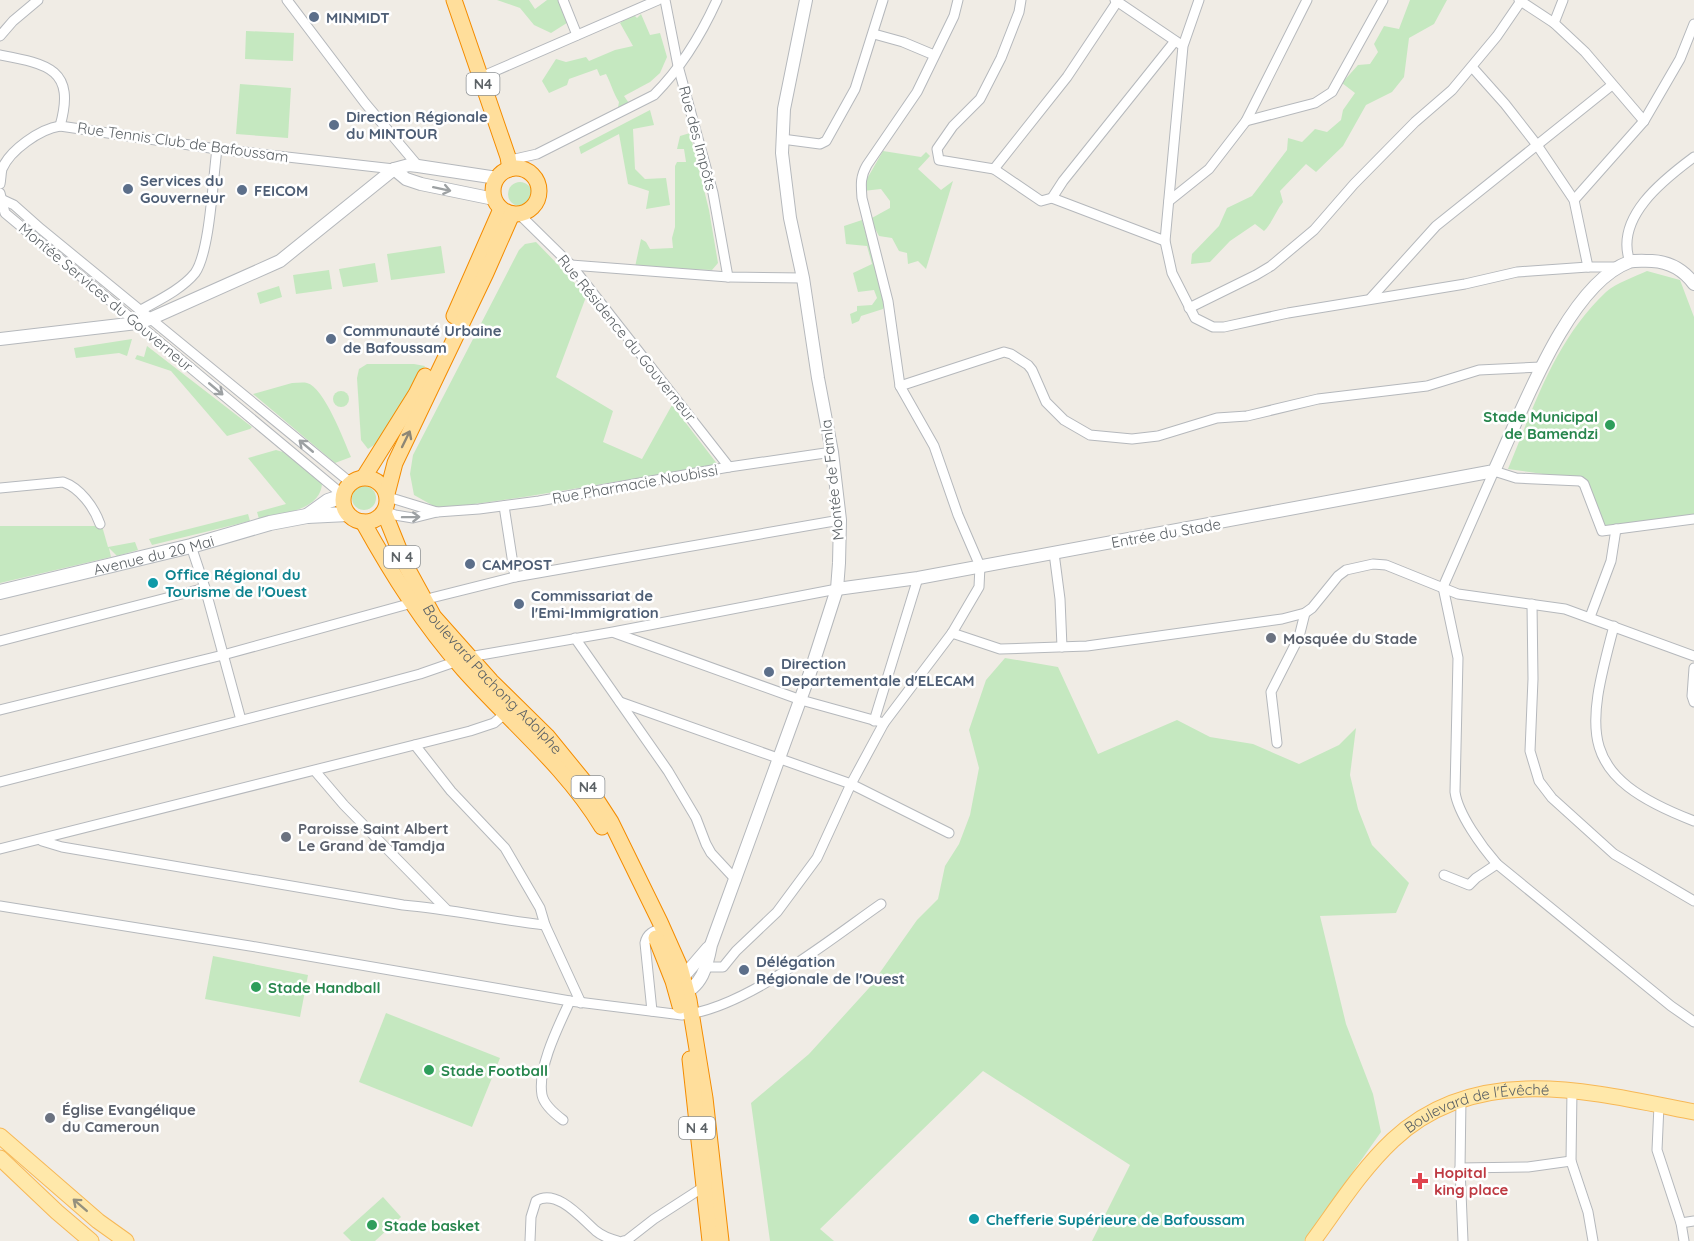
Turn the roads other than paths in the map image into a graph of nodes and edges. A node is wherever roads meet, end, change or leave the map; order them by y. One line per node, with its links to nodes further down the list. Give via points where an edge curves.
1 (38, 0): 23 (street)
2 (287, 0): 39 (street)
3 (454, 0): 29 (highway, N4)
4 (462, 0): 29 (highway, N4)
5 (564, 0): 22 (street)
6 (658, 0): 22 (street)
7 (664, 0): 27 (street, Rue des Impôts)
8 (717, 0): 27 (street)
9 (806, 0): 34 (street, Montée de Famla, via 784,109)
10 (883, 0): 21 (street)
11 (958, 0): 26 (street)
12 (1021, 0): 42 (street, via 1001,58 980,99 937,149 939,160)
13 (1199, 0): 24 (street)
14 (1307, 0): 31 (street)
15 (1383, 0): 31 (street, via 1332,92 1315,103)
16 (1563, 0): 19 (street)
17 (1116, 1): 24 (street); 42 (street, via 1067,77)
18 (1520, 1): 19 (street); 28 (street)
19 (1554, 23): 30 (street)
20 (1694, 24): 32 (street, via 1675,68)
21 (874, 34): 26 (street); 34 (street, via 855,89 826,141 820,144)
22 (577, 35): 29 (street)
23 (0, 36)
24 (1179, 43): 46 (street); 48 (street)
25 (0, 55): 33 (street, via 44,65 58,74 66,100)
26 (934, 55): 62 (street, via 917,92 862,173 862,198 886,294)
27 (678, 66): 38 (street, via 654,95); 54 (street, Rue des Impôts, via 705,161)
28 (1472, 67): 35 (street); 58 (street, via 1354,184 1314,230 1271,266)
29 (485, 76): 38 (highway, N4)
30 (1612, 85): 32 (street); 35 (street)
31 (1246, 121): 48 (street, via 1209,169)
32 (1644, 121): 47 (street)
33 (60, 126): 36 (street, Rue Tennis Club de Bafoussam); 40 (street, Rue Tennis Club de Bafoussam, via 37,134)
34 (782, 139): 55 (street, Montée de Famla, via 790,218)
35 (1537, 145): 47 (street); 57 (street, via 1436,226)
36 (217, 149): 41 (street, Rue Tennis Club de Bafoussam); 59 (street, via 201,261 194,274)
37 (1694, 157): 52 (street, via 1654,189 1641,208 1626,241)
38 (515, 165): 43 (highway); 49 (highway, via 532,175 539,195 532,208)
39 (418, 166): 41 (street, Rue Tennis Club de Bafoussam); 43 (street, Rue Tennis Club de Bafoussam)
40 (1, 168): 44 (street, Rue Tennis Club de Bafoussam)
41 (394, 169): 49 (street, Rue Tennis Club de Bafoussam, one-way to 49, via 406,179); 59 (street, via 280,261)
42 (994, 169): 46 (street, via 1041,201)
43 (497, 178): 49 (highway, via 493,188)
44 (0, 184)
45 (1, 196): 59 (street, Montée Services du Gouverneur, via 5,213)
46 (1052, 198): 50 (street)
47 (1574, 200): 53 (street)
48 (1169, 201): 50 (street)
49 (507, 209): 51 (street, Rue Résidence du Gouverneur); 67 (highway, via 416,394); 68 (highway, one-way to 49, via 394,463 481,284)
50 (1166, 241): 58 (street, via 1172,273)
51 (571, 265): 54 (street); 64 (street, Rue Résidence du Gouverneur)
52 (1625, 265): 53 (street); 56 (street, via 1671,265 1681,269); 61 (street, via 1599,284 1574,312)
53 (1588, 267): 57 (street, via 1517,272)
54 (728, 277): 55 (street)
55 (803, 278): 63 (street, Montée de Famla)
56 (1694, 284)
57 (1371, 298): 58 (street, via 1213,327 1195,318)
58 (1189, 308)
59 (143, 317): 60 (street); 67 (street, Montée Services du Gouverneur, one-way to 67); 67 (street, Montée Services du Gouverneur, one-way to 59)
60 (0, 339)
61 (1541, 367): 62 (street, via 1479,370 1427,386 1318,399 1247,416 1217,418 1138,439 1090,435 1064,420 1046,402 1028,365 1004,352); 65 (street)
62 (900, 386): 80 (street, via 934,446)
63 (832, 452): 64 (street, Rue Pharmacie Noubissi); 74 (street, Montée de Famla)
64 (729, 467): 69 (street, Rue Pharmacie Noubissi)
65 (1494, 471): 77 (street, via 1516,478 1577,479 1584,484 1600,530); 79 (street, Entrée du Stade); 83 (street)
66 (0, 488): 76 (street, via 63,482 72,485 96,513)
67 (350, 488): 68 (highway, via 370,478 381,484); 71 (highway, via 343,503); 72 (main road, Avenue du 20 Mai)
68 (386, 503): 70 (street, Rue Pharmacie Noubissi); 70 (street, Rue Pharmacie Noubissi, one-way to 70, via 404,518); 75 (highway, via 377,519); 87 (highway, N 4)
69 (504, 506): 70 (street, Rue Pharmacie Noubissi); 81 (street)
70 (437, 512)
71 (348, 514): 72 (main road, Avenue du 20 Mai); 75 (highway)
72 (307, 516): 78 (main road, Avenue du 20 Mai)
73 (1694, 519): 77 (street)
74 (840, 520): 81 (street); 85 (street, Montée de Famla)
75 (363, 522): 87 (highway, N 4)
76 (100, 524)
77 (1616, 529): 90 (street, via 1611,561)
78 (191, 546): 84 (street); 86 (main road, Avenue du 20 Mai)
79 (1054, 553): 80 (street, Entrée du Stade); 96 (street)
80 (980, 566): 82 (street, Entrée du Stade); 93 (street, via 979,587)
81 (515, 577): 87 (street)
82 (918, 578): 85 (street, Entrée du Stade); 107 (street)
83 (1443, 587): 88 (street, via 1466,595); 89 (street, via 1386,565 1358,566 1338,576); 118 (street, via 1458,658 1456,799)
84 (205, 588): 95 (street); 97 (street)
85 (837, 589): 92 (street); 101 (street, Montée de Famla)
86 (0, 592)
87 (417, 601): 97 (street); 99 (highway, Boulevard Pachong Adolphe / N4, via 435,617)
88 (1532, 604): 90 (street); 121 (street, via 1530,751 1539,781 1552,798 1614,854)
89 (1305, 613): 96 (street); 108 (street, via 1299,637 1271,692)
90 (1590, 617): 91 (street)
91 (1614, 626): 98 (street); 114 (street, via 1596,697 1599,751 1620,781 1654,804)
92 (613, 632): 94 (street); 101 (street)
93 (952, 633): 96 (street, via 1000,649); 107 (street)
94 (575, 638): 99 (street); 102 (street)
95 (0, 641)
96 (1062, 647)
97 (223, 655): 105 (street); 106 (street)
98 (1694, 656)
99 (462, 658): 104 (highway, Boulevard Pachong Adolphe / N4); 106 (street, via 420,674)
100 (1694, 668): 103 (street)
101 (801, 700): 107 (street); 110 (street, Montée de Famla)
102 (620, 702): 110 (street); 120 (street, via 668,771 696,818 711,854)
103 (1694, 702)
104 (511, 709): 109 (street, via 485,727); 126 (highway, Boulevard Pachong Adolphe / N4, via 562,753 599,803 634,867)
105 (0, 710)
106 (241, 720): 112 (street)
107 (879, 722): 113 (street)
108 (1277, 743)
109 (415, 745): 111 (street); 125 (street, via 451,791 505,848 540,908)
110 (779, 758): 113 (street); 120 (street, Montée de Famla)
111 (315, 771): 116 (street); 124 (street)
112 (0, 782)
113 (851, 784): 115 (street); 127 (street, via 821,851 777,912 723,967 714,968)
114 (1694, 821)
115 (949, 833)
116 (39, 840): 117 (street); 124 (street, via 380,902)
117 (0, 849)
118 (1497, 864): 119 (street, via 1469,885); 133 (street)
119 (1444, 875)
120 (736, 880): 127 (street, Montée de Famla)
121 (1694, 901)
122 (881, 904): 132 (street, via 769,981 727,1002)
123 (0, 906): 129 (street)
124 (446, 909): 125 (street)
125 (545, 925): 130 (street)
126 (658, 929): 128 (highway, Boulevard Pachong Adolphe / N4); 131 (street, via 647,936 645,943)
127 (704, 962): 128 (street, Montée de Famla, via 699,980)
128 (680, 986): 132 (highway, Boulevard Pachong Adolphe / N4)
129 (570, 1001): 130 (street); 138 (street, via 558,1024 542,1084 550,1109)
130 (581, 1003): 131 (street)
131 (652, 1011): 132 (street)
132 (687, 1014): 143 (highway, N 4, via 705,1098)
133 (1694, 1022)
134 (1572, 1090): 135 (main road, Boulevard de l'Évêché, via 1503,1090); 136 (main road, Boulevard de l'Évêché); 141 (street)
135 (1461, 1099): 142 (street); 153 (main road, Boulevard de l'Évêché, via 1420,1119 1393,1140 1374,1159)
136 (1659, 1105): 137 (main road, Boulevard de l'Évêché); 145 (street, via 1657,1150)
137 (1694, 1112)
138 (562, 1120)
139 (0, 1136): 147 (main road, one-way to 139)
140 (0, 1158): 146 (main road)
141 (1571, 1161): 142 (street, via 1528,1167); 155 (street)
142 (1460, 1168): 154 (street)
143 (710, 1184): 150 (street); 151 (highway, N 4); 152 (highway, N 4)
144 (1694, 1221): 145 (street)
145 (1681, 1223): 156 (street)
146 (85, 1239)
147 (126, 1241)
148 (530, 1241): 149 (street, via 536,1201 546,1198 567,1206 599,1233)
149 (618, 1241)
150 (623, 1241)
151 (710, 1241)
152 (721, 1241)
153 (1313, 1241)
154 (1463, 1241)
155 (1593, 1241)
156 (1684, 1241)

